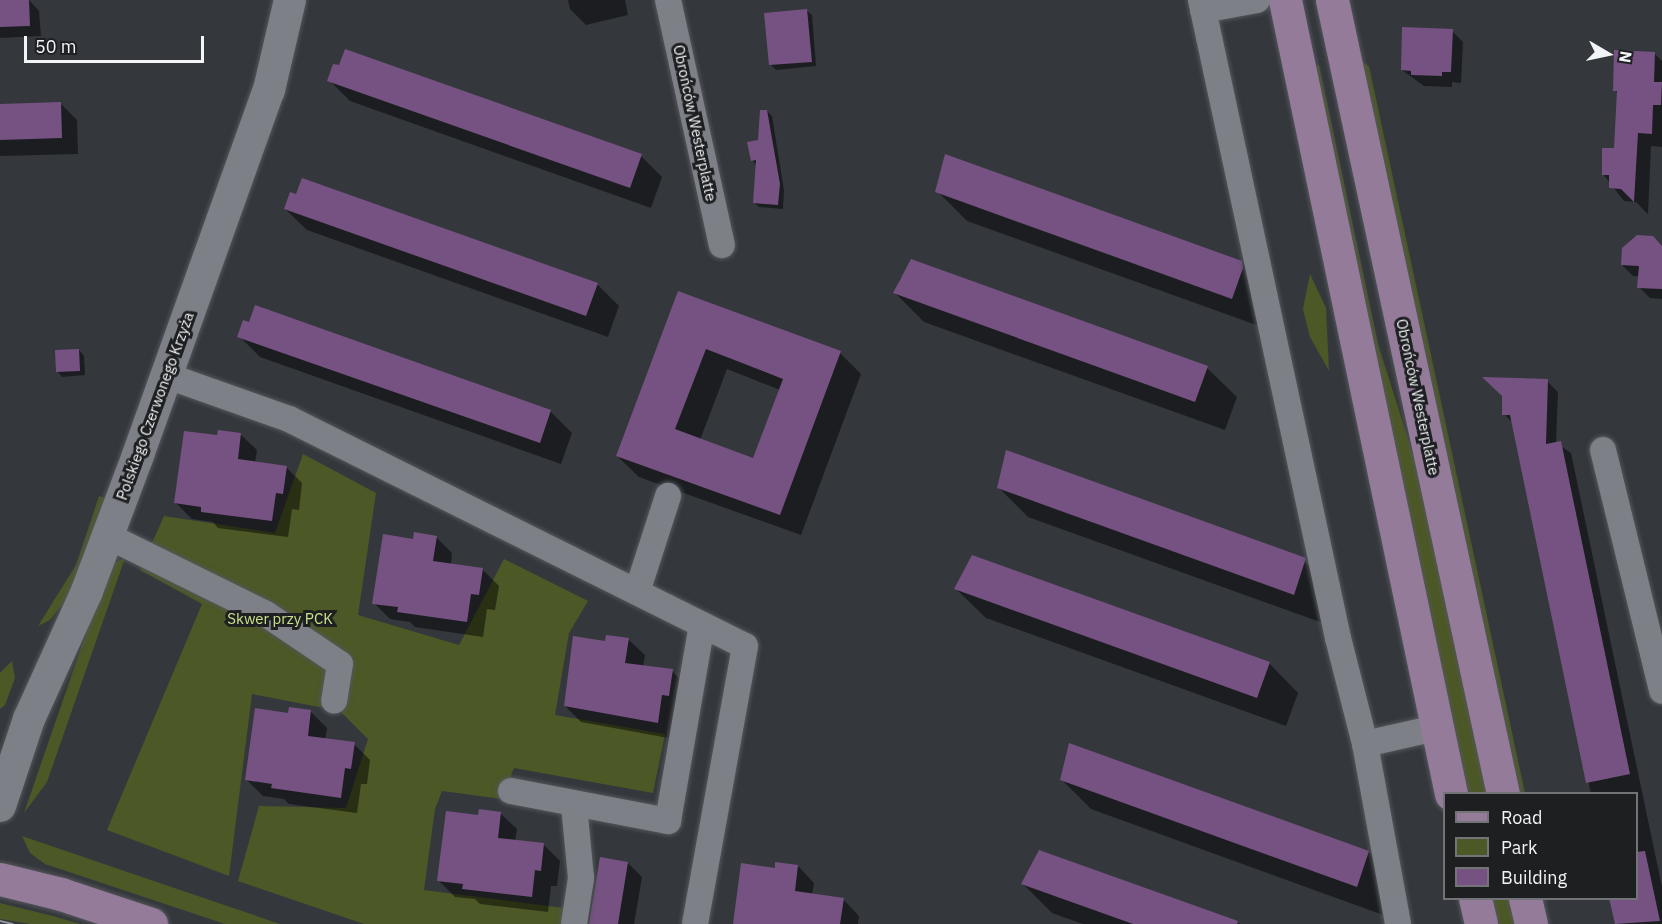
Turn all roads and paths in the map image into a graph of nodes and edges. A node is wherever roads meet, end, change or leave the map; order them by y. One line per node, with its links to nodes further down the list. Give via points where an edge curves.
1 (290, 0): 8 (street, Polskiego Czerwonego Krzyża, via 268,90)
2 (668, 0): 7 (street, Obrońców Westerplatte)
3 (1257, 0): 6 (street)
4 (1285, 0): 16 (main road)
5 (1332, 0): 20 (main road, Obrońców Westerplatte)
6 (1202, 5): 17 (street, via 1338,638)
7 (722, 245)
8 (165, 375): 11 (street, Polskiego Czerwonego Krzyża); 12 (street, via 289,419)
9 (1603, 450): 14 (street)
10 (669, 496): 12 (street)
11 (108, 536): 15 (street, via 266,614 340,664); 22 (street, Polskiego Czerwonego Krzyża, via 30,719)
12 (637, 592): 13 (street)
13 (702, 625): 21 (street, via 668,821); 28 (street, via 745,646)
14 (1662, 691)
15 (334, 701)
16 (1436, 728): 17 (street); 19 (main road)
17 (1365, 744): 29 (street)
18 (511, 791): 21 (street)
19 (1451, 792)
20 (1503, 792)
21 (574, 805): 27 (street, via 581,878)
22 (0, 806)
23 (0, 879): 26 (main road)
24 (1475, 900): 30 (main road)
25 (1526, 900): 31 (main road)
26 (152, 924)
27 (574, 924)
28 (695, 924)
29 (1398, 924)
30 (1481, 924)
31 (1531, 924)

